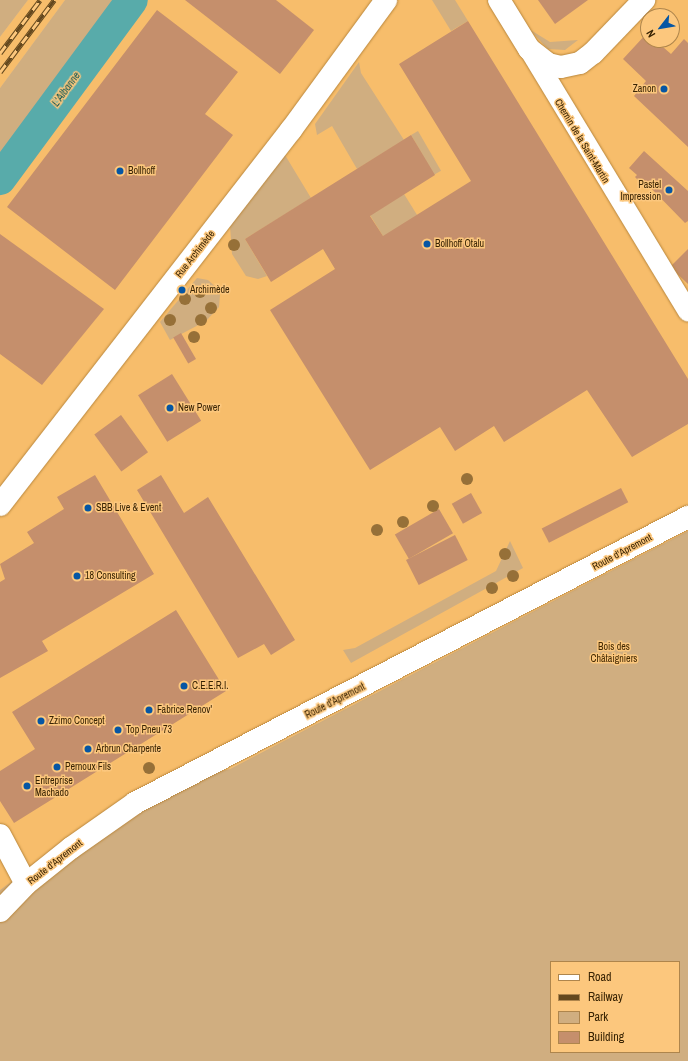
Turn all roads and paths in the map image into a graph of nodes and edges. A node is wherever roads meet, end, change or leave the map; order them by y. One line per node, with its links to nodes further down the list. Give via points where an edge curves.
1 (386, 0): 6 (street, Rue Archimède, via 281,143)
2 (499, 0): 4 (street, Chemin de la Saint-Martin)
3 (644, 0): 4 (street, Chemin de la Saint-Martin, via 580,63 555,66)
4 (529, 49): 5 (street, Chemin de la Saint-Martin, via 555,98)
5 (688, 312)
6 (0, 505)
7 (688, 517): 9 (street, Route d'Apremont, via 136,803)
8 (0, 835): 9 (street)
9 (26, 884): 10 (street, Route d'Apremont)
10 (0, 911)

